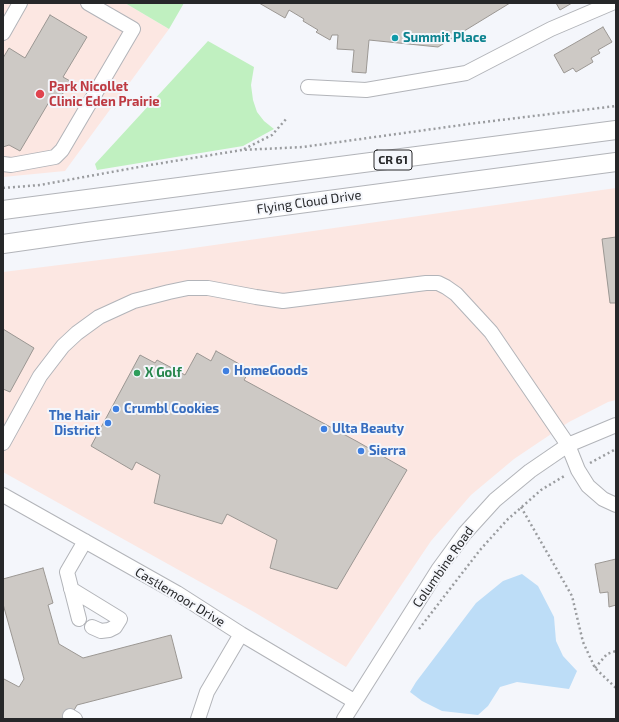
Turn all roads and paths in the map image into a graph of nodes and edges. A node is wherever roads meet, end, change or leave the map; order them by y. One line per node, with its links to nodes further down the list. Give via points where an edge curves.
1 (20, 3): 4 (street)
2 (88, 3): 11 (street, via 133,29 62,150 55,157 11,165)
3 (612, 3): 5 (street, via 551,29 466,73 366,90)
4 (3, 33)
5 (308, 87)
6 (616, 106): 9 (path, via 303,147)
7 (287, 118): 9 (path, via 272,135)
8 (616, 130): 13 (main road, CR 61)
9 (242, 150): 12 (path, via 40,185)
10 (616, 162): 14 (main road, Flying Cloud Drive / CR 61)
11 (3, 164)
12 (3, 188)
13 (3, 210)
14 (3, 244)
15 (616, 425): 17 (street, Columbine Road)
16 (3, 443): 17 (street, via 40,376 62,346 99,317 134,301 188,288 208,288 282,301 438,283 456,294 491,332)
17 (568, 445): 19 (street); 32 (street, Columbine Road, via 530,471 465,533 438,570)
18 (616, 449): 19 (path)
19 (578, 470): 21 (street, via 588,486 603,499); 22 (path, via 541,490)
20 (3, 495): 23 (street, Castlemoor Drive)
21 (616, 505)
22 (521, 507): 28 (path, via 480,550); 30 (path, via 572,596 583,642)
23 (85, 542): 24 (street, via 67,572); 27 (street, Castlemoor Drive, via 177,593)
24 (71, 589): 25 (street); 26 (street, via 120,619 115,627 109,630 101,631)
25 (79, 619)
26 (92, 627)
27 (241, 634): 32 (street, Castlemoor Drive); 33 (street, via 207,692)
28 (415, 635)
29 (616, 651): 30 (path, via 607,654)
30 (595, 668): 31 (path)
31 (616, 688)
32 (354, 701): 34 (street, Columbine Road)
33 (198, 719)
34 (344, 719)

